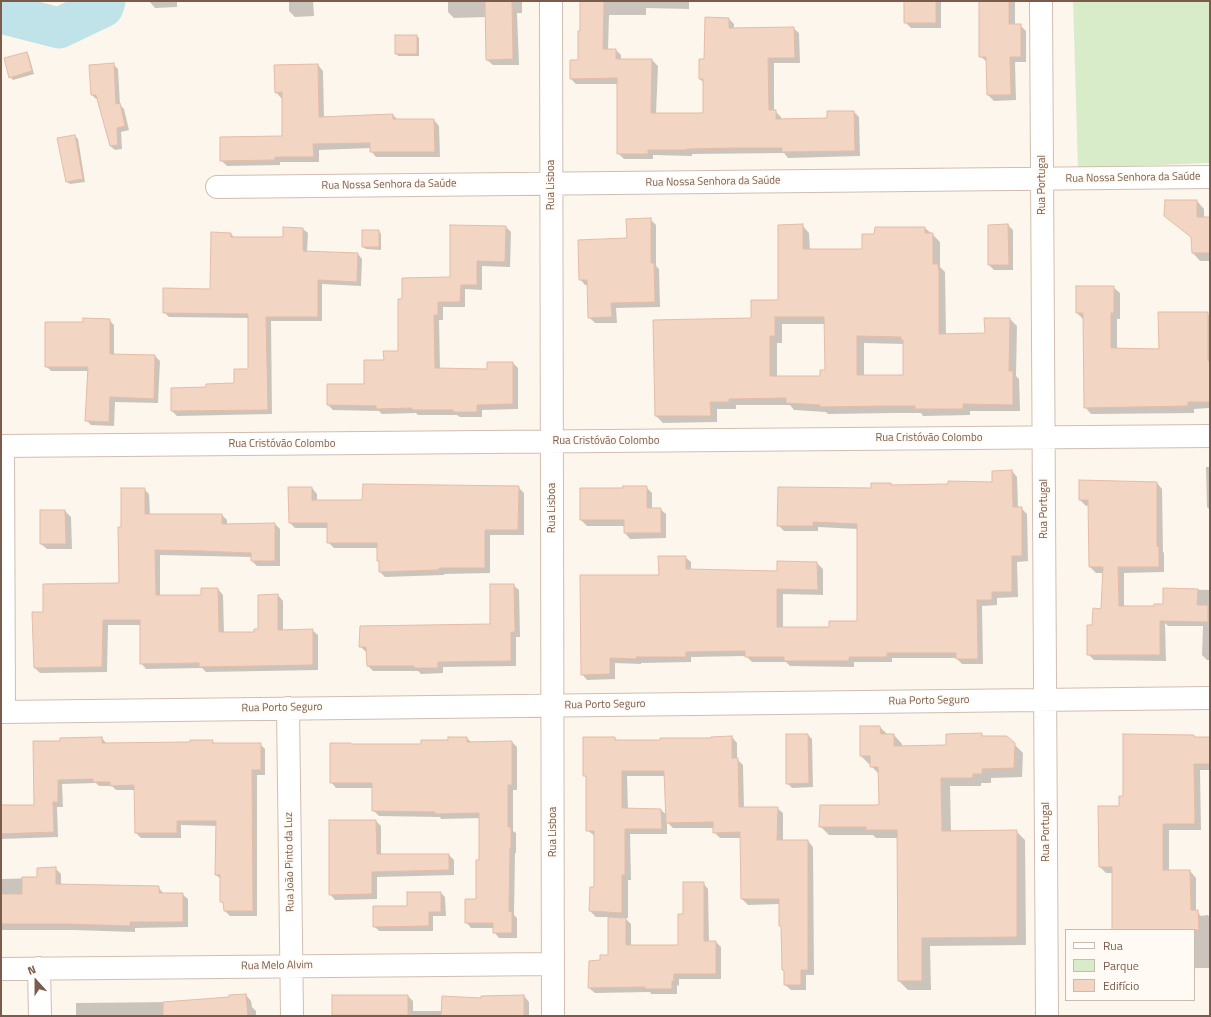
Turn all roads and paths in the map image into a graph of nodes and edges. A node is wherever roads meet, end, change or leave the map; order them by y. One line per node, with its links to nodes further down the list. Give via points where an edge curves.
1 (551, 1): 5 (street, Rua Lisboa)
2 (1041, 1): 4 (street, Rua Portugal)
3 (1210, 177): 4 (street, Rua Nossa Senhora da Saúde)
4 (1042, 179): 5 (street, Rua Nossa Senhora da Saúde); 8 (street, Rua Portugal)
5 (551, 183): 6 (street, Rua Nossa Senhora da Saúde); 9 (street, Rua Lisboa)
6 (217, 186)
7 (1210, 436): 8 (street, Rua Cristóvão Colombo)
8 (1043, 438): 9 (street, Rua Cristóvão Colombo); 12 (street, Rua Portugal)
9 (552, 442): 10 (street, Rua Cristóvão Colombo); 13 (street, Rua Lisboa)
10 (2, 446): 15 (street)
11 (1210, 698): 12 (street, Rua Porto Seguro)
12 (1045, 700): 13 (street, Rua Porto Seguro); 23 (street, Rua Portugal)
13 (552, 705): 14 (street, Rua Porto Seguro); 16 (street, Rua Lisboa)
14 (288, 708): 15 (street, Rua Porto Seguro); 17 (street, Rua João Pinto da Luz)
15 (3, 712)
16 (553, 964): 17 (street, Rua Melo Alvim); 22 (street, Rua Lisboa)
17 (292, 966): 18 (street, Rua Melo Alvim); 21 (street, Rua João Pinto da Luz)
18 (39, 968): 19 (street, Rua Melo Alvim); 20 (street)
19 (1, 969)
20 (40, 1016)
21 (292, 1016)
22 (553, 1016)
23 (1047, 1016)

